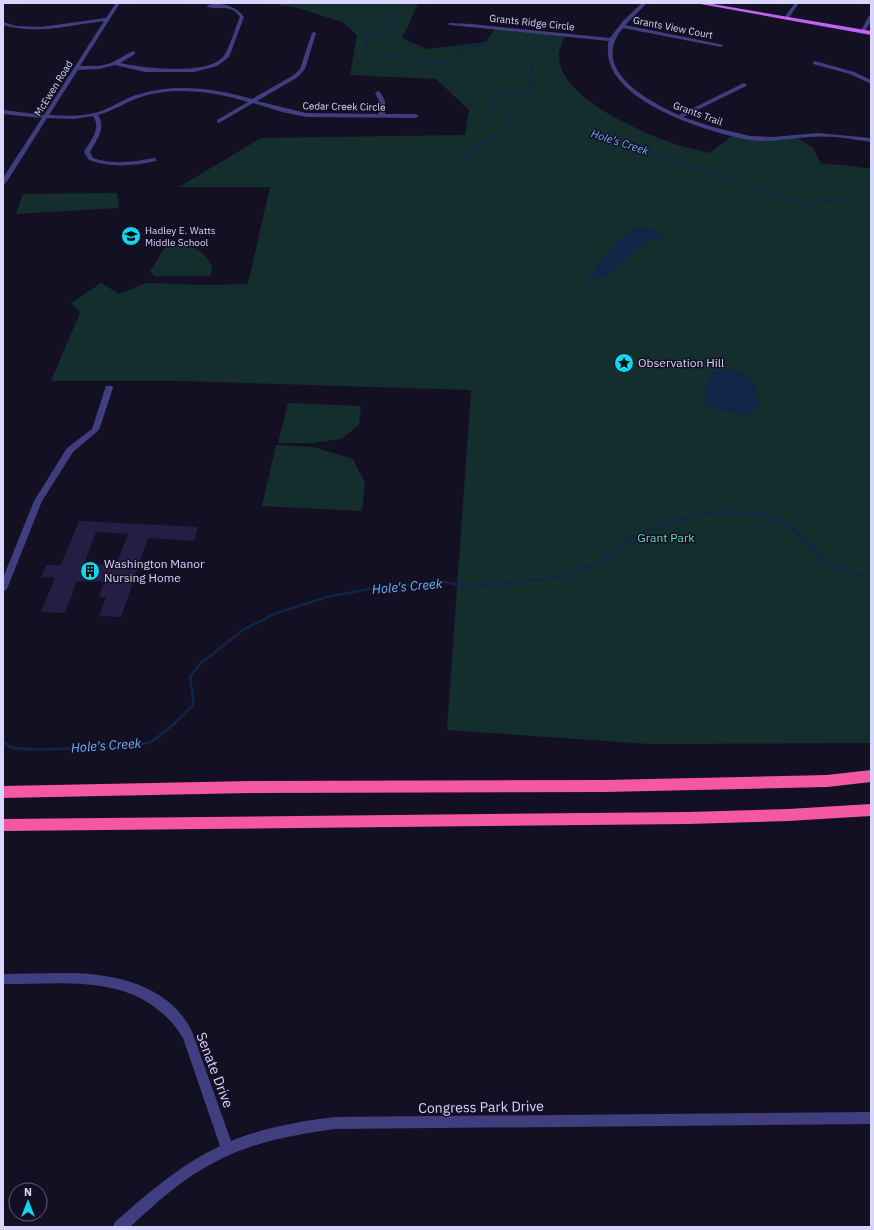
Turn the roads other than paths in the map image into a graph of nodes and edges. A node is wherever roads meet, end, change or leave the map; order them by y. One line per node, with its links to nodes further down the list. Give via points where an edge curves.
1 (118, 3): 9 (street, McEwen Road)
2 (645, 3): 12 (street)
3 (698, 3): 5 (main road)
4 (797, 3): 8 (street)
5 (717, 4): 8 (main road)
6 (208, 6): 20 (street, via 228,7 242,17 226,57 220,62 206,68 188,70 140,69)
7 (871, 17): 13 (street)
8 (786, 18): 13 (main road)
9 (107, 19): 10 (street, via 45,28 17,27); 21 (street, McEwen Road)
10 (3, 23)
11 (450, 24): 16 (street, Grants Ridge Circle)
12 (622, 26): 16 (street); 17 (street, Grants View Court)
13 (862, 32): 15 (main road)
14 (314, 33): 25 (street, via 300,72)
15 (871, 33)
16 (612, 40): 31 (street, Grants Trail, via 609,49 610,59 621,80 642,98)
17 (721, 45)
18 (133, 53): 20 (street)
19 (815, 63): 22 (street, via 852,73)
20 (116, 64): 21 (street, via 97,68)
21 (76, 68): 28 (street, McEwen Road)
22 (871, 82)
23 (744, 85): 31 (street)
24 (378, 93): 29 (street, via 382,101)
25 (253, 102): 27 (street, Cedar Creek Circle, via 216,92 163,91 135,97); 29 (street, Cedar Creek Circle, via 306,115); 32 (street)
26 (3, 112): 28 (street, Cedar Creek Circle)
27 (95, 115): 28 (street, Cedar Creek Circle); 34 (street, via 100,126 87,152 91,159 128,163)
28 (46, 116): 35 (street, McEwen Road)
29 (382, 116): 30 (street, Cedar Creek Circle)
30 (416, 116)
31 (678, 117): 33 (street, Grants Trail, via 750,138 776,139 825,135)
32 (218, 122)
33 (871, 140)
34 (154, 160)
35 (3, 183)
36 (109, 388): 37 (street, via 95,430 70,450 38,501)
37 (3, 589)
38 (871, 776): 39 (highway, via 827,781 629,786 251,787)
39 (3, 792)
40 (871, 810): 41 (highway, via 788,816 688,818)
41 (3, 825)
42 (3, 979): 44 (street, Senate Drive, via 104,980 133,987 160,1002 187,1035)
43 (871, 1118): 44 (street, Congress Park Drive, via 335,1123 280,1131)
44 (227, 1149): 45 (street, Congress Park Drive, via 180,1177)
45 (120, 1227)

